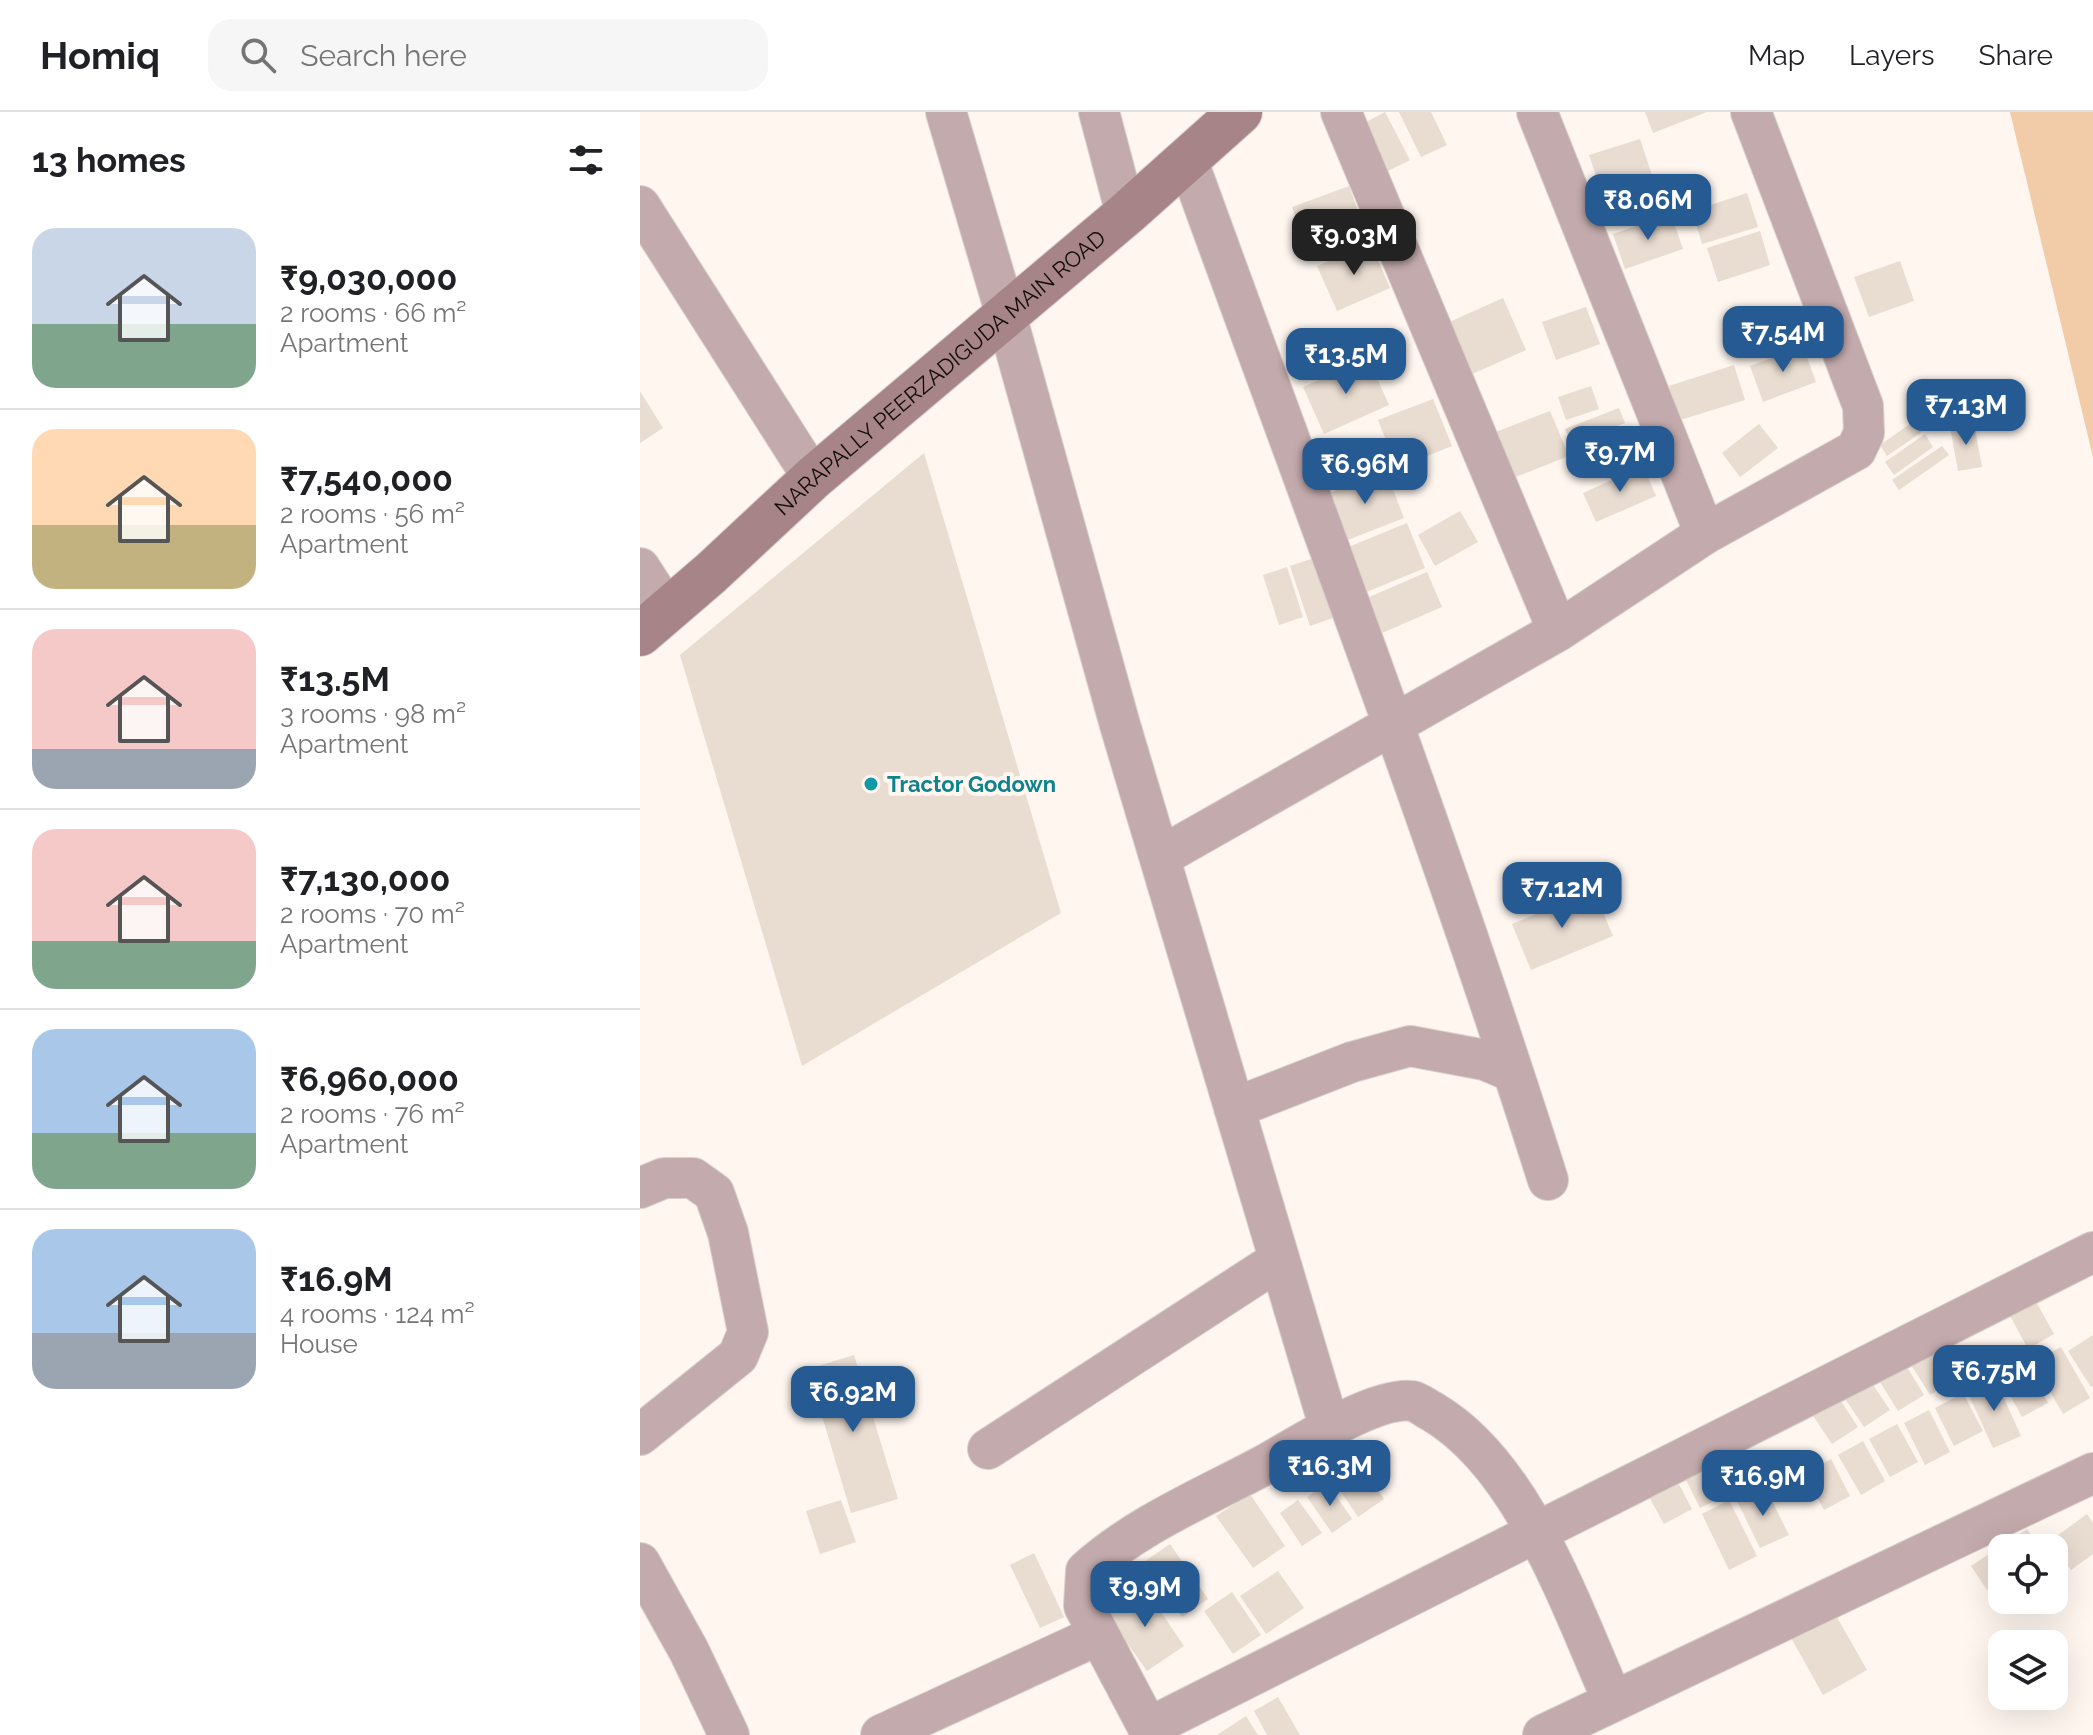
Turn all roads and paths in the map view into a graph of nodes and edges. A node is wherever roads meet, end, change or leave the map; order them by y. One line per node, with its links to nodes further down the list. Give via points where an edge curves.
1 (946, 112): 10 (street)
2 (1099, 112): 9 (street)
3 (1240, 112): 7 (street, NARAPALLY PEERZADIGUDA MAIN ROAD)
4 (1341, 112): 15 (street)
5 (1537, 112): 12 (street)
6 (1751, 112): 12 (street, via 1863,406 1864,433 1856,450)
7 (1187, 159): 9 (street, NARAPALLY PEERZADIGUDA MAIN ROAD); 16 (street)
8 (640, 206): 11 (street)
9 (1126, 214): 10 (street, NARAPALLY PEERZADIGUDA MAIN ROAD)
10 (1006, 315): 11 (street, NARAPALLY PEERZADIGUDA MAIN ROAD); 17 (street)
11 (813, 478): 14 (street, NARAPALLY PEERZADIGUDA MAIN ROAD)
12 (1705, 534): 15 (street)
13 (640, 568): 14 (street)
14 (653, 622)
15 (1558, 631): 16 (street)
16 (1393, 725): 17 (street); 18 (street)
17 (1160, 857): 19 (street)
18 (1513, 1072): 19 (street, via 1485,1060 1410,1046 1352,1062); 20 (street)
19 (1234, 1108): 23 (street)
20 (1548, 1180)
21 (640, 1188): 25 (street, via 664,1178 693,1178 714,1193 728,1233 748,1332 738,1356)
22 (2093, 1252): 28 (street)
23 (1279, 1260): 24 (street); 26 (street)
24 (1330, 1429): 28 (street, via 1388,1403 1413,1401 1455,1425 1506,1483); 30 (street, via 1132,1536 1086,1571 1084,1606)
25 (640, 1435)
26 (988, 1449)
27 (2093, 1473): 31 (street)
28 (1537, 1533): 31 (street); 32 (street)
29 (640, 1563): 33 (street)
30 (1098, 1635): 32 (street); 34 (street)
31 (1613, 1701): 35 (street)
32 (1150, 1732)
33 (729, 1735)
34 (881, 1735)
35 (1543, 1735)

